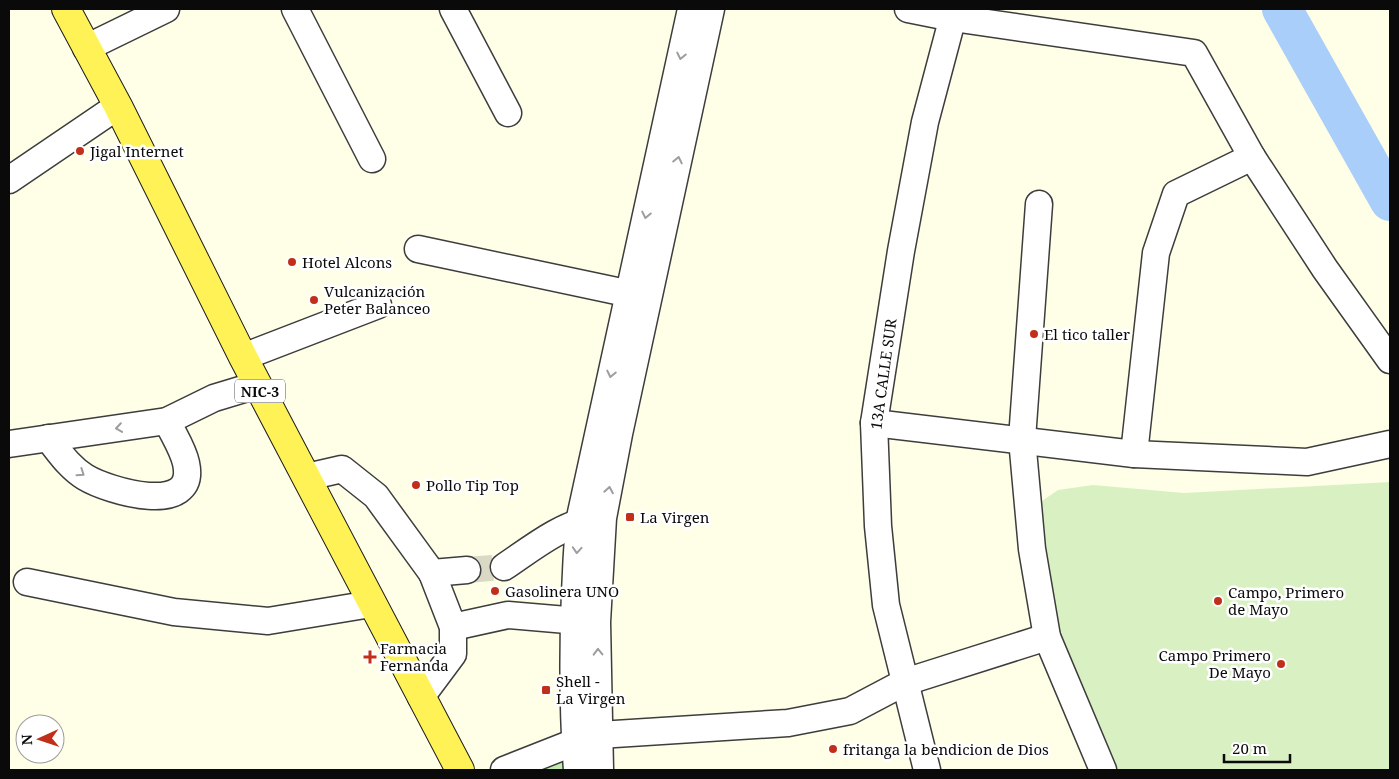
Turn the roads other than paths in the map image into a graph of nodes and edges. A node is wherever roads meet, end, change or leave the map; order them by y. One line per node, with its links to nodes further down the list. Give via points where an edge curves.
1 (66, 9): 9 (main road, NIC-3)
2 (166, 9): 9 (street)
3 (295, 9): 13 (street)
4 (453, 9): 11 (street)
5 (691, 9): 17 (street, one-way to 17)
6 (711, 9): 17 (street, one-way to 6)
7 (908, 9): 8 (street)
8 (954, 14): 12 (street, via 1194,52); 23 (street, 13A CALLE SUR, via 925,122)
9 (86, 48): 10 (main road, NIC-3)
10 (118, 106): 14 (street); 19 (main road, NIC-3)
11 (508, 113)
12 (1252, 157): 20 (street, via 1325,269); 28 (street, via 1176,194 1156,253)
13 (372, 159)
14 (9, 180)
15 (1039, 204): 25 (street)
16 (418, 249): 17 (street)
17 (639, 295): 30 (street)
18 (378, 305): 19 (street)
19 (243, 357): 21 (main road, NIC-3)
20 (1390, 360)
21 (257, 384): 22 (street, via 214,398); 29 (main road, NIC-3)
22 (167, 421): 24 (street, one-way to 24); 24 (street, one-way to 22, via 70,466 87,478 134,493 168,496 179,491 186,481 186,464)
23 (874, 423): 25 (street); 39 (street, 13A CALLE SUR, via 878,526 886,605)
24 (48, 438): 26 (street)
25 (1022, 439): 28 (street); 38 (street, via 1032,549)
26 (9, 444)
27 (1390, 444): 28 (street, via 1306,462)
28 (1134, 454)
29 (307, 478): 33 (street, via 342,470 376,496); 35 (main road, NIC-3)
30 (591, 520): 31 (street, via 544,540); 36 (street)
31 (504, 567)
32 (467, 570): 33 (street)
33 (432, 572): 37 (street)
34 (27, 582): 35 (street, via 174,612 268,621)
35 (371, 604): 40 (main road, NIC-3)
36 (585, 622): 37 (street, via 508,615); 41 (street)
37 (453, 627): 40 (street, via 453,654)
38 (1047, 637): 39 (street); 47 (street)
39 (905, 682): 41 (street, via 850,712 788,723); 46 (street, 13A CALLE SUR)
40 (421, 697): 42 (main road, NIC-3)
41 (587, 739): 43 (street); 44 (street); 45 (street)
42 (454, 768)
43 (504, 770)
44 (578, 770)
45 (600, 770)
46 (927, 770)
47 (1103, 770)

